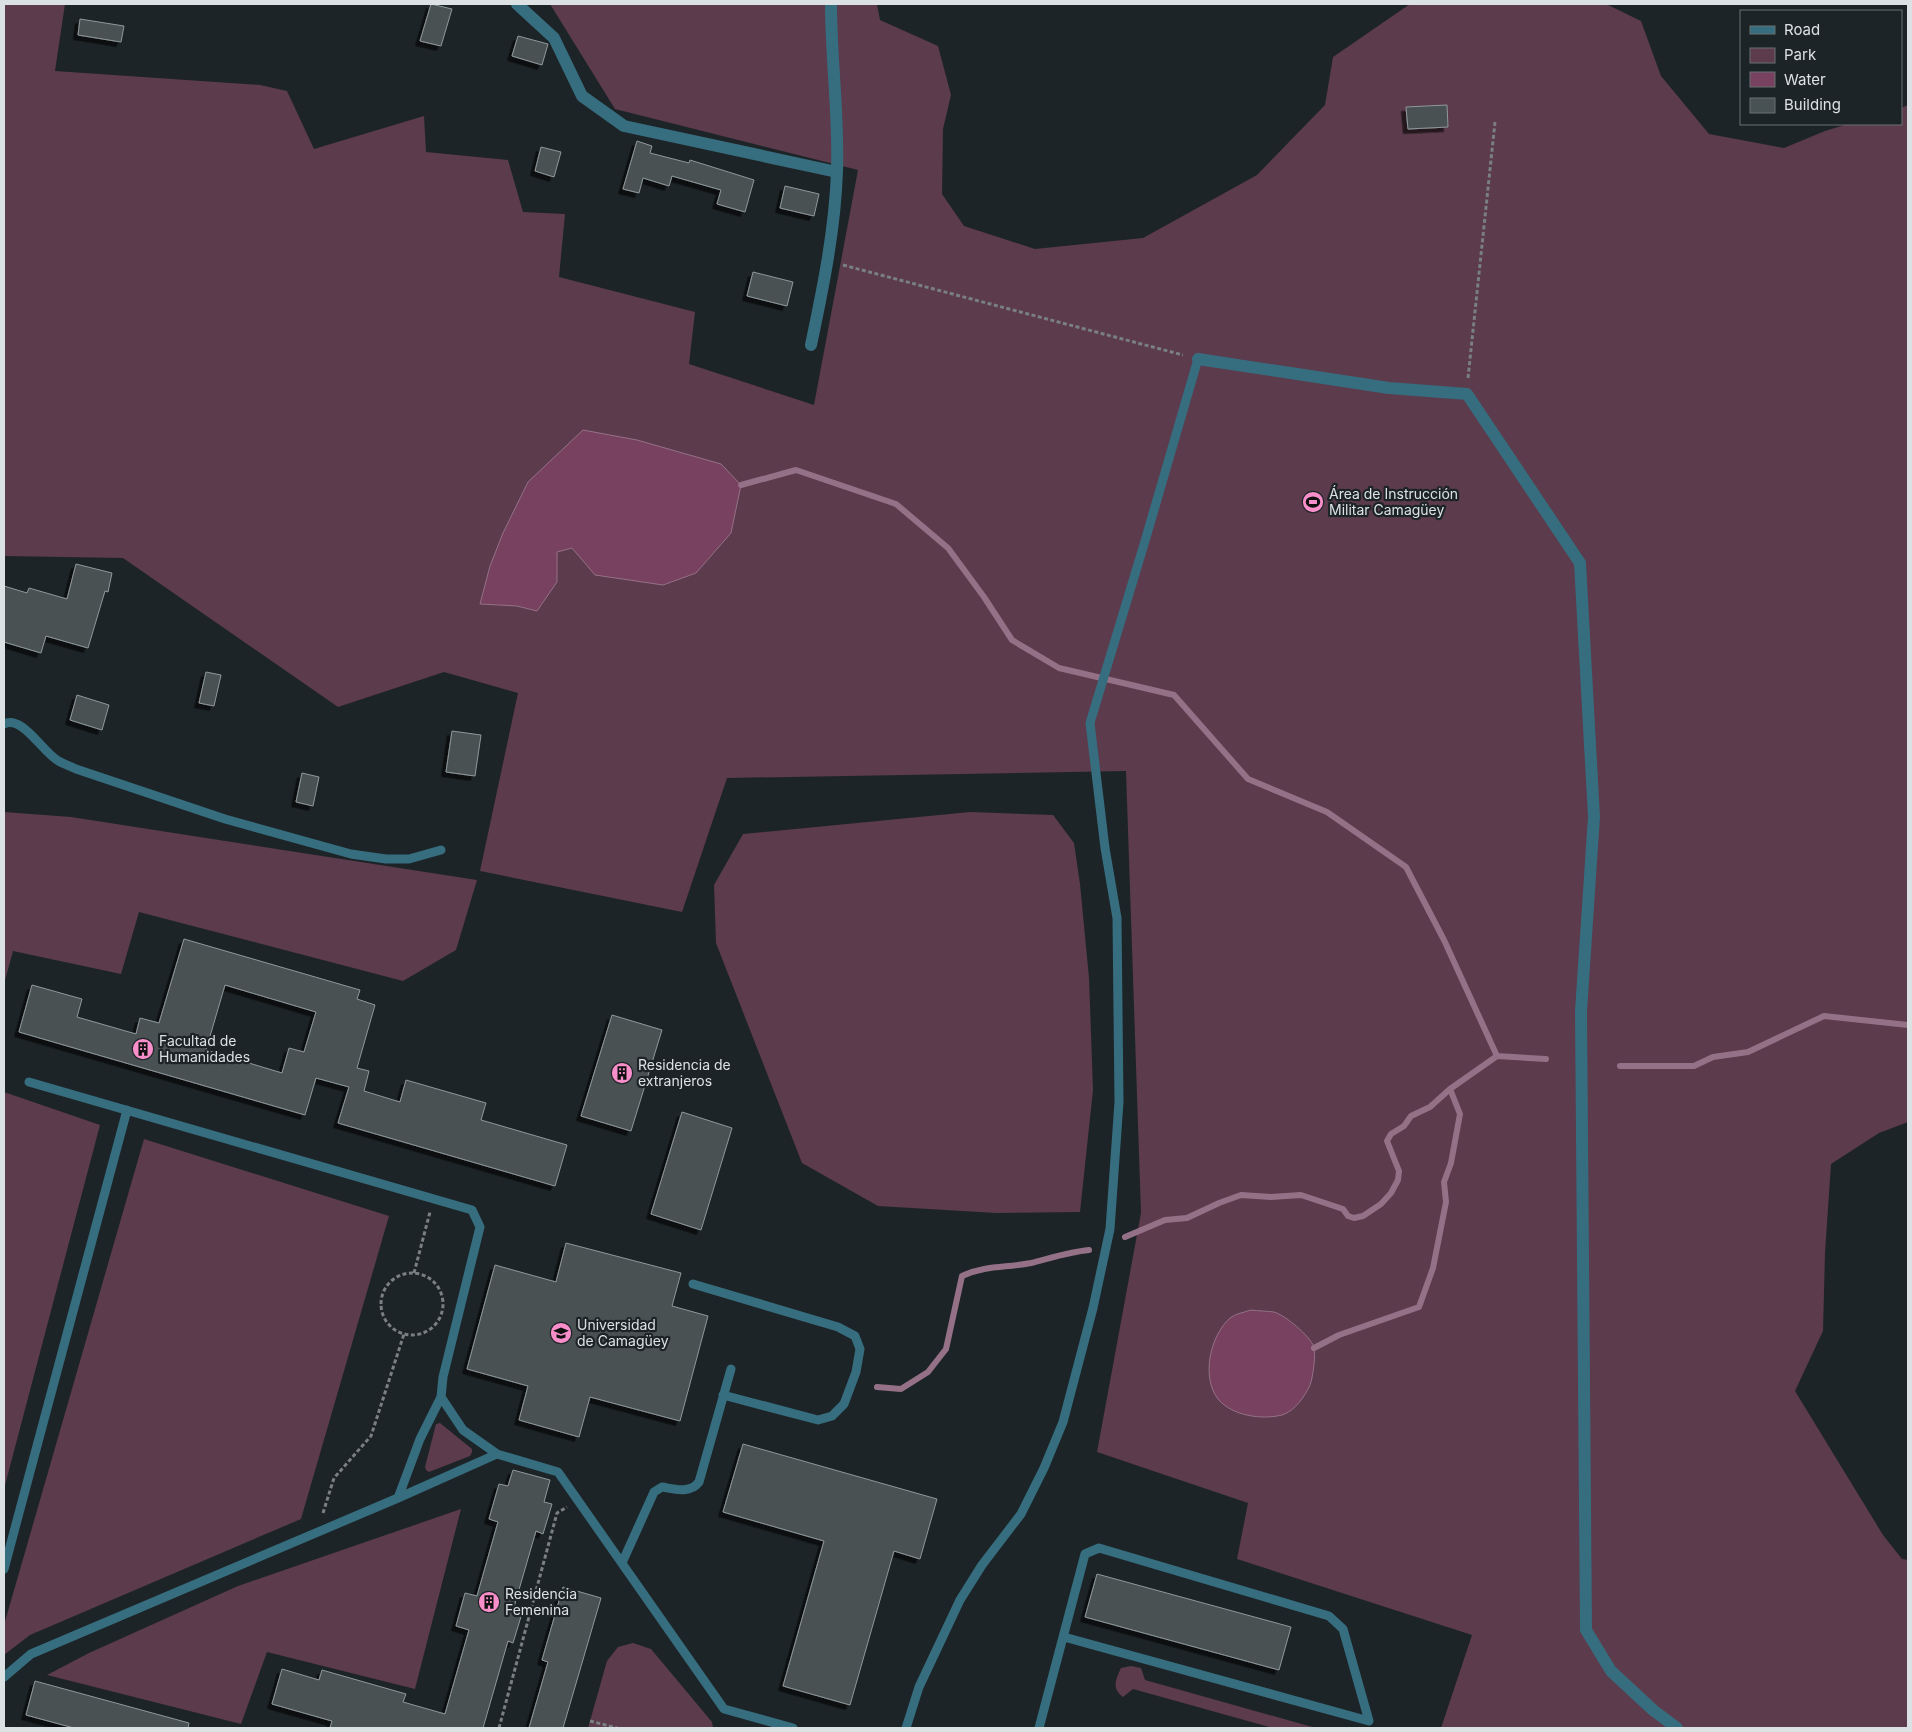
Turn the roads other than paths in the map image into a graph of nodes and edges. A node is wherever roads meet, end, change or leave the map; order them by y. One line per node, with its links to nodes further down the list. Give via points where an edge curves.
1 (517, 4): 3 (street, via 554,38 582,96 624,126)
2 (831, 4): 3 (street)
3 (837, 172): 4 (street, via 828,261)
4 (811, 345)
5 (1198, 359): 21 (lane, via 1090,723 1117,918 1120,1102 1110,1229 1093,1308 1059,1431 1044,1468 1021,1514 960,1600 919,1687); 23 (street, via 1389,388 1467,394 1580,564 1594,817 1581,1011 1586,1630 1611,1671)
6 (4, 724): 7 (lane, via 23,726 44,750 76,769 225,819 351,854 410,859)
7 (441, 850)
8 (29, 1082): 9 (lane)
9 (127, 1110): 13 (lane, via 472,1210 480,1227 443,1377); 17 (lane)
10 (692, 1284): 12 (lane, via 838,1327 855,1336 860,1349 856,1372 844,1404 832,1416 818,1420)
11 (731, 1369): 12 (lane)
12 (723, 1395): 16 (lane, via 699,1482 691,1489 662,1487 654,1492)
13 (441, 1397): 14 (lane, via 463,1430); 15 (lane, via 420,1439)
14 (497, 1454): 15 (lane); 16 (lane, via 558,1472)
15 (398, 1498): 19 (lane, via 31,1654)
16 (622, 1563): 20 (lane, via 724,1709)
17 (4, 1569)
18 (1064, 1636): 18 (lane, via 1085,1554 1098,1548 1329,1616 1343,1629 1369,1721); 22 (lane)
19 (4, 1678)
20 (793, 1728)
21 (906, 1728)
22 (1039, 1728)
23 (1677, 1728)

